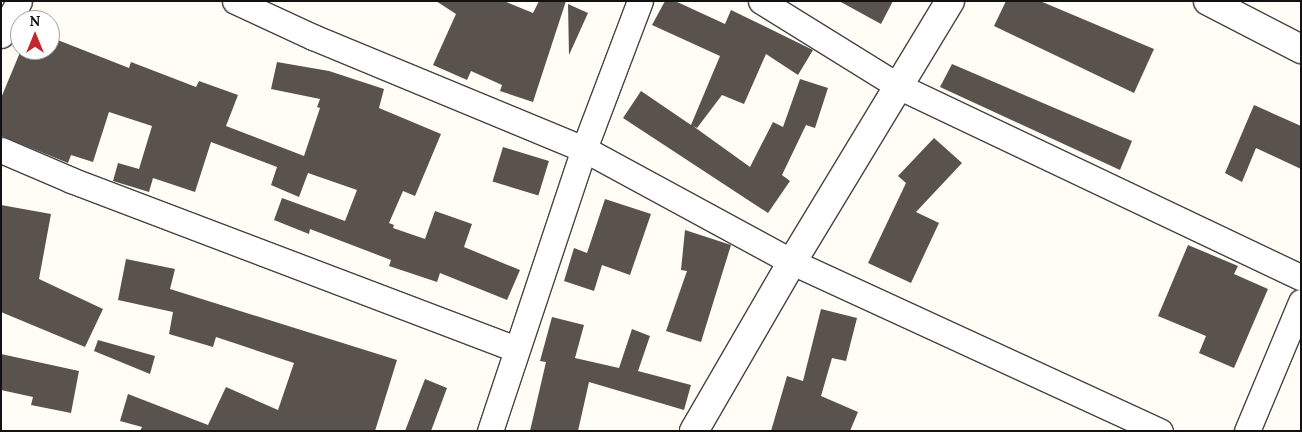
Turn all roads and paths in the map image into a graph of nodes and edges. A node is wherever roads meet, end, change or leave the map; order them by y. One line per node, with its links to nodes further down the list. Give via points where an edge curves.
1 (19, 1): 7 (street)
2 (235, 1): 10 (street, via 313,37)
3 (640, 1): 10 (street)
4 (761, 1): 9 (street)
5 (950, 1): 9 (street)
6 (1208, 1): 8 (street)
7 (1, 35)
8 (1301, 49)
9 (898, 86): 12 (street); 13 (street)
10 (584, 149): 12 (street); 15 (street)
11 (1, 150): 15 (street, via 71,180)
12 (792, 262): 17 (street); 18 (street)
13 (1301, 277)
14 (1301, 302): 19 (street)
15 (516, 349): 16 (street)
16 (490, 431)
17 (694, 431)
18 (1160, 431)
19 (1247, 431)

